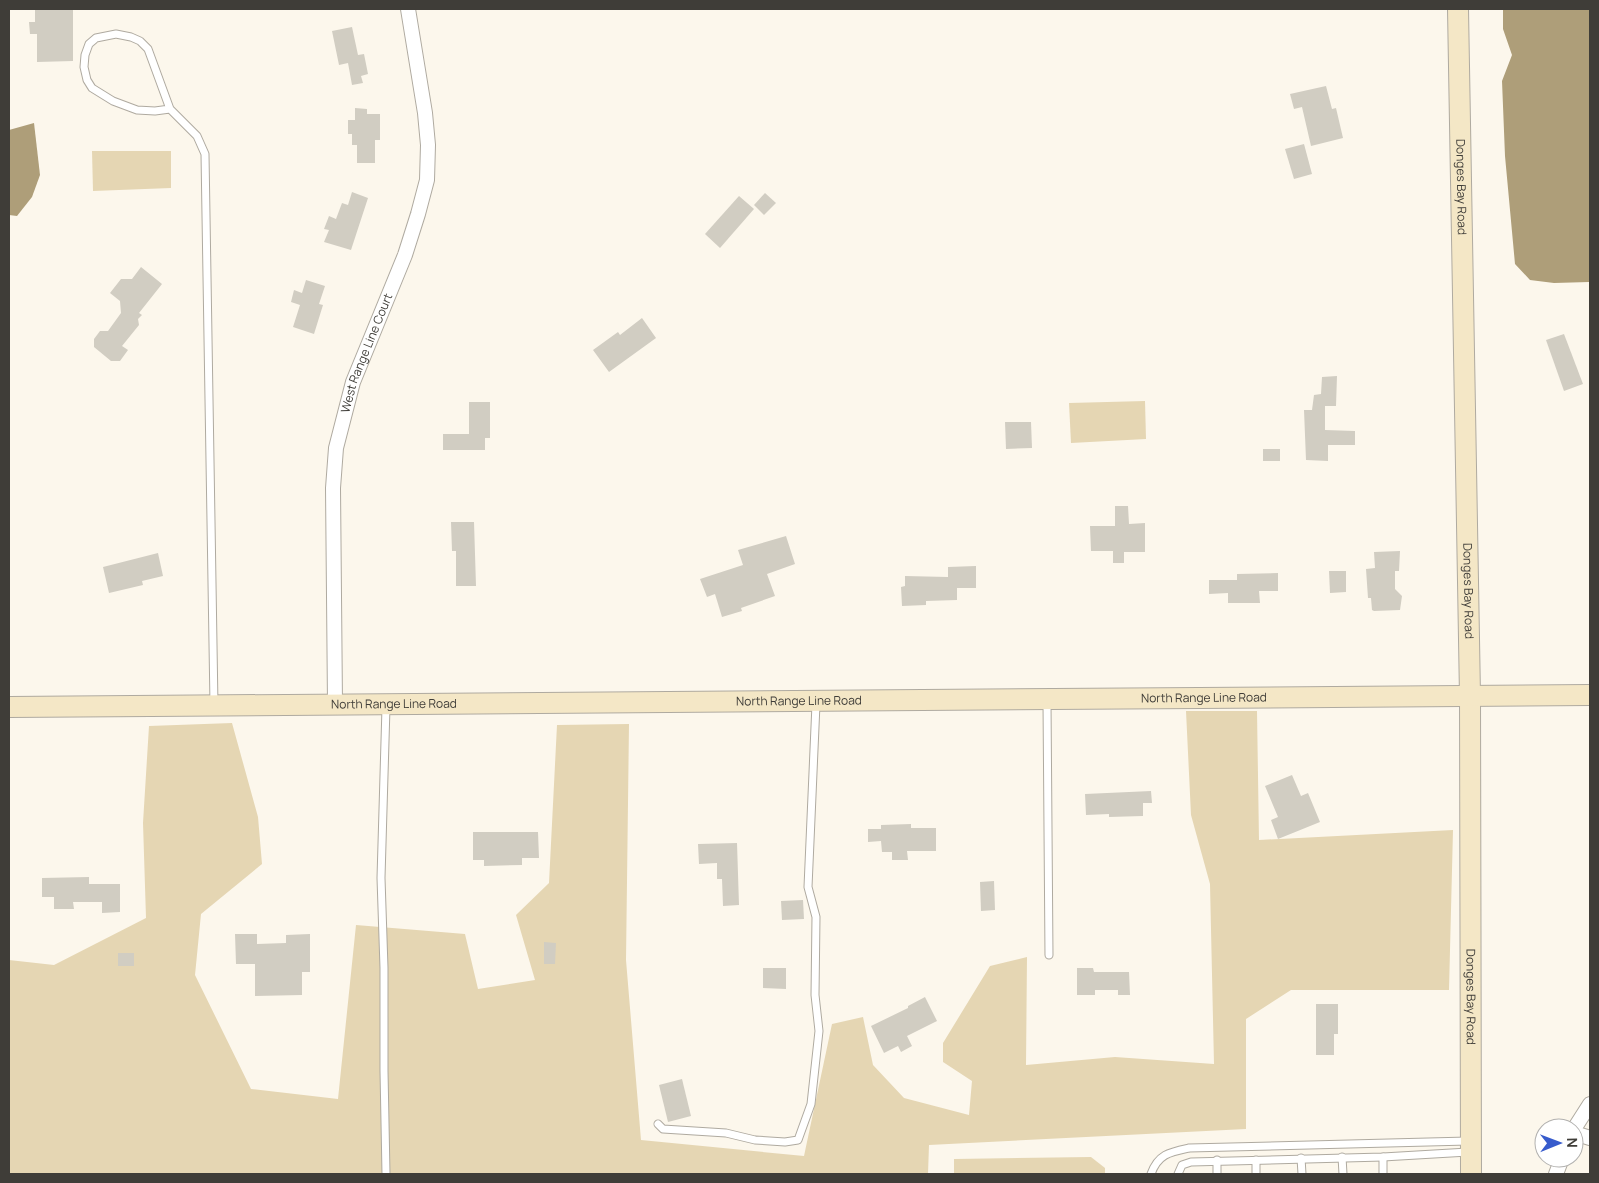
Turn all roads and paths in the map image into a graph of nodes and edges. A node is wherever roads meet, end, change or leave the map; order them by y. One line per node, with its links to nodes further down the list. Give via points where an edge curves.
1 (408, 9): 8 (street, West Range Line Court, via 426,113 427,180 406,254 353,382 336,448 333,488)
2 (1458, 9): 5 (street, Donges Bay Road)
3 (170, 109): 3 (lane, via 148,49 140,41 116,34 96,38 89,44 84,67 86,80 92,88 137,110); 10 (lane, via 197,136 205,154)
4 (1590, 695): 5 (street, North Range Line Road)
5 (1470, 696): 6 (street, North Range Line Road); 16 (street, Donges Bay Road)
6 (1047, 699): 7 (street, North Range Line Road); 12 (lane)
7 (816, 701): 9 (street, North Range Line Road); 15 (lane, via 808,888 816,917 815,995 819,1031 812,1104 798,1140 785,1142 662,1130)
8 (335, 704): 9 (street, North Range Line Road); 10 (street, North Range Line Road)
9 (386, 704): 22 (lane, via 381,878)
10 (214, 705): 11 (street, North Range Line Road)
11 (9, 707)
12 (1049, 955)
13 (1590, 1104): 14 (street)
14 (1582, 1118)
15 (658, 1124)
16 (1471, 1146): 17 (lane); 23 (lane, via 1189,1148 1170,1152 1157,1160); 30 (street, Donges Bay Road)
17 (1382, 1157): 19 (lane); 29 (lane)
18 (1301, 1158): 19 (lane); 21 (lane); 27 (lane)
19 (1342, 1158): 28 (lane)
20 (1217, 1160): 21 (lane); 24 (lane, via 1182,1165); 25 (lane)
21 (1256, 1160): 26 (lane)
22 (386, 1174)
23 (1151, 1174)
24 (1178, 1174)
25 (1217, 1174)
26 (1256, 1174)
27 (1302, 1174)
28 (1343, 1174)
29 (1383, 1174)
30 (1471, 1174)

